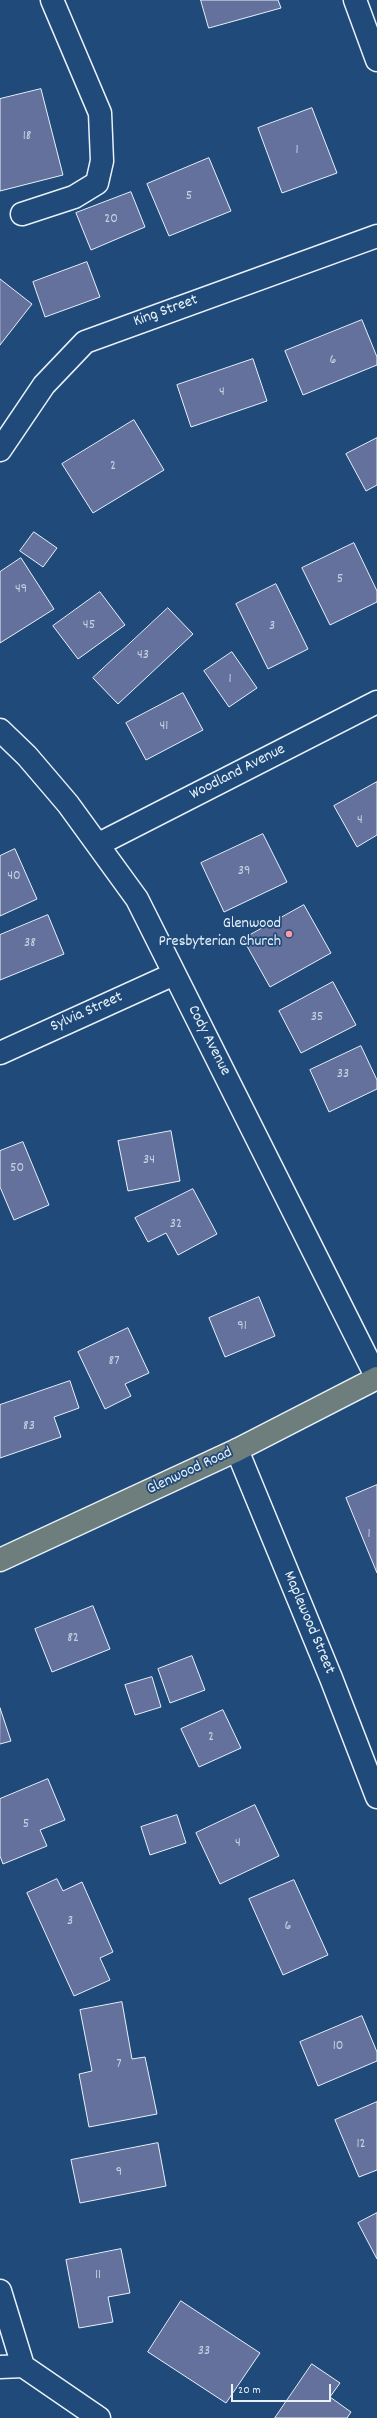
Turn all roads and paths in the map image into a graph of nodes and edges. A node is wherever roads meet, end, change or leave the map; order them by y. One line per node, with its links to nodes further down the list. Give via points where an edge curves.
1 (52, 0): 4 (street, via 100,113 102,161 97,184 74,197)
2 (355, 0): 3 (street)
3 (377, 60)
4 (22, 214)
5 (377, 236): 6 (street, King Street, via 85,342 44,385)
6 (0, 450)
7 (377, 702): 9 (street, Woodland Avenue)
8 (0, 730): 9 (street, Cody Avenue, via 27,756)
9 (99, 844): 10 (street, Cody Avenue, via 137,899)
10 (174, 974): 11 (street, Sylvia Street); 12 (street, Cody Avenue)
11 (0, 1053)
12 (377, 1378): 13 (main road, Glenwood Road)
13 (236, 1450): 14 (main road, Glenwood Road); 15 (street, Maplewood Street, via 331,1678)
14 (0, 1560)
15 (377, 1797)
16 (0, 2291): 17 (street)
17 (23, 2366): 18 (street); 19 (street)
18 (0, 2367)
19 (99, 2418)

